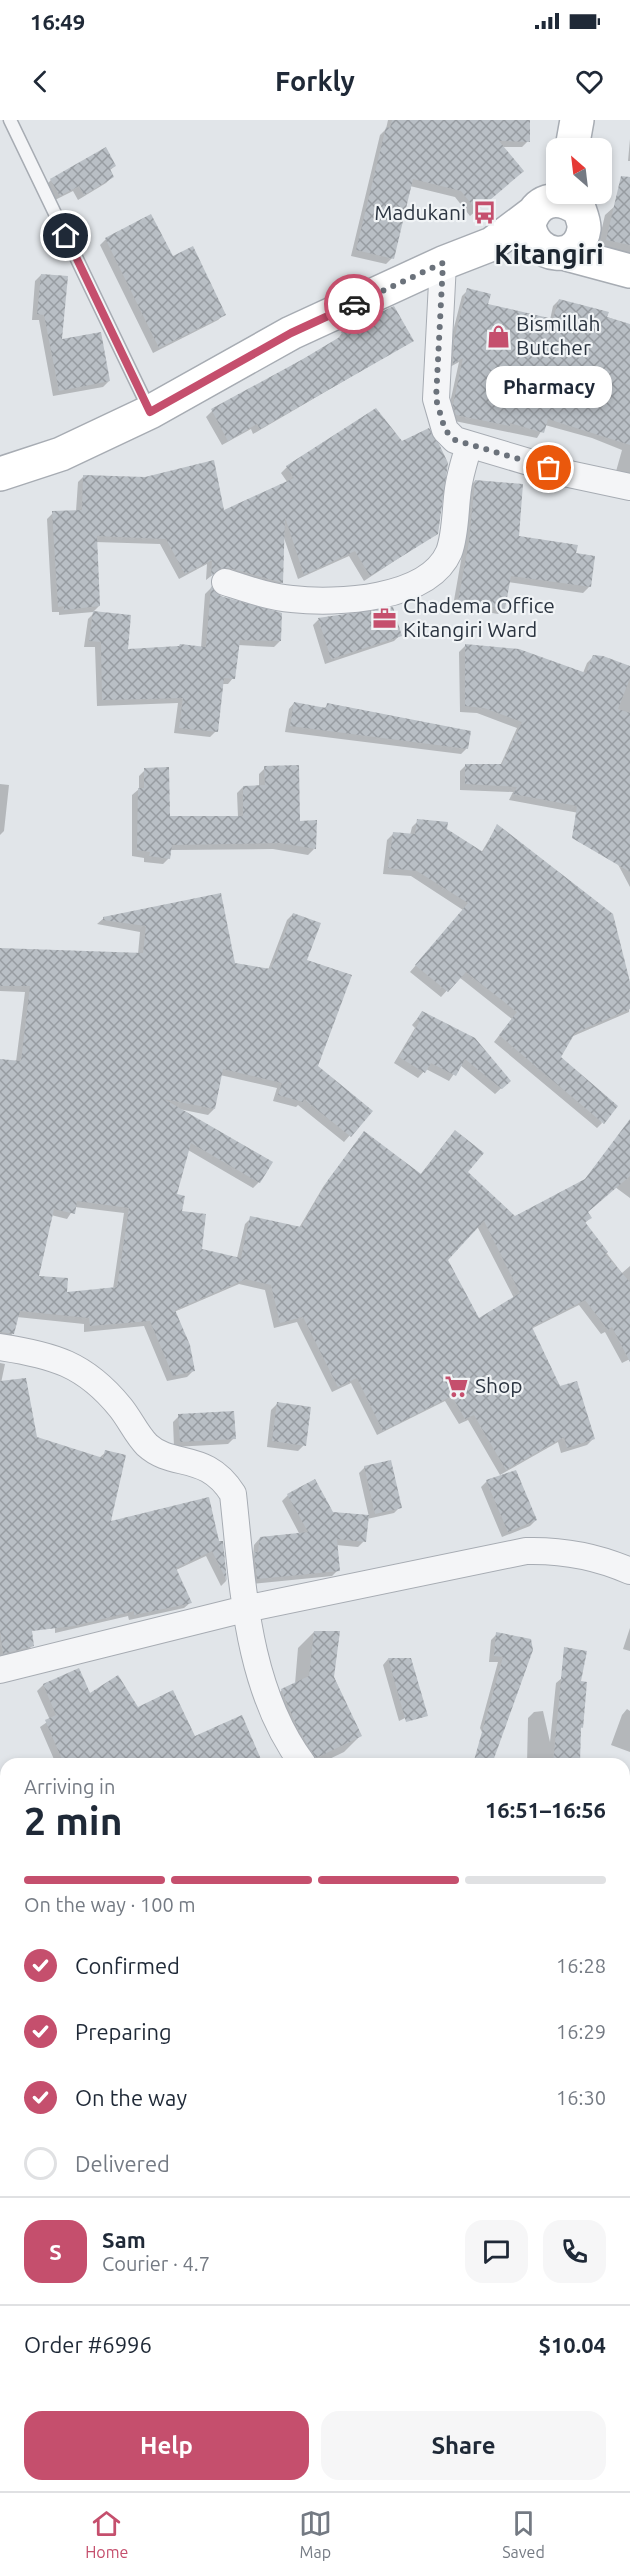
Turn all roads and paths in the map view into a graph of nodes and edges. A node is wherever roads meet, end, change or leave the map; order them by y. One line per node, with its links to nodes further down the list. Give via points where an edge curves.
1 (10, 120): 7 (lane)
2 (577, 120): 3 (street)
3 (574, 138)
4 (559, 216): 5 (street); 6 (street)
5 (443, 263): 7 (street, via 291,333); 8 (street, via 436,399 445,430 455,440)
6 (624, 269)
7 (150, 412): 9 (street, via 61,454)
8 (469, 445): 10 (street); 11 (street, via 458,487 449,552 429,578 408,589 315,601 289,599)
9 (0, 474)
10 (630, 488)
11 (225, 582)
12 (0, 1347): 14 (street, via 41,1353 73,1365 95,1380 121,1408 147,1445 165,1455 209,1468 225,1481 233,1494)
13 (630, 1571): 14 (street, via 587,1555 526,1551)
14 (245, 1609): 15 (street); 16 (street, via 274,1716)
15 (0, 1670)
16 (299, 1758)

